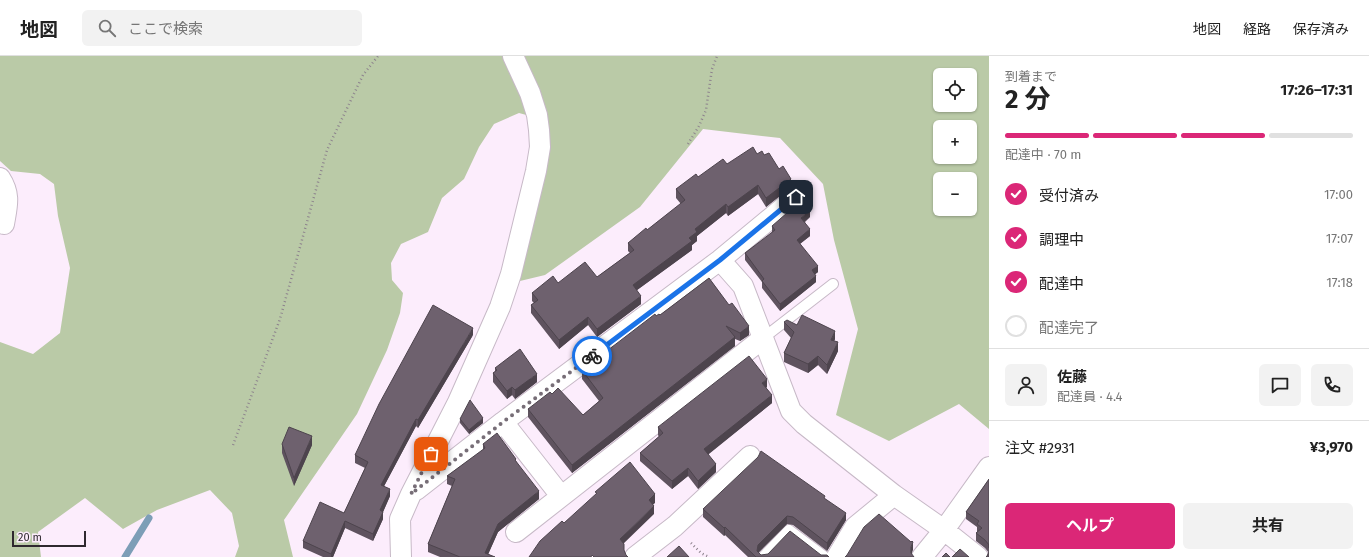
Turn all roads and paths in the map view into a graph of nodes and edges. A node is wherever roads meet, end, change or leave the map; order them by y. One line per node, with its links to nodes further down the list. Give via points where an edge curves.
1 (378, 56): 12 (path, via 363,75 327,150 280,319)
2 (513, 56): 15 (street, via 530,93 540,130 540,147 534,179 511,274 500,307 458,402)
3 (717, 56): 4 (path, via 712,69 706,110)
4 (688, 144)
5 (0, 178): 7 (street, via 8,200)
6 (796, 197): 8 (street)
7 (4, 224)
8 (720, 260): 10 (street, via 743,286); 11 (street)
9 (833, 284): 10 (lane)
10 (762, 339): 16 (street, via 791,411); 17 (street)
11 (503, 422): 15 (street); 17 (street)
12 (233, 445)
13 (750, 456): 21 (street, via 675,526)
14 (989, 467): 18 (street)
15 (411, 494): 20 (street, via 400,519)
16 (894, 495): 18 (street); 24 (street, via 855,527)
17 (561, 496): 19 (street)
18 (944, 530): 25 (street); 26 (street)
19 (516, 532)
20 (401, 557)
21 (635, 557)
22 (763, 557): 23 (lane, via 790,530)
23 (825, 557)
24 (837, 557)
25 (922, 557)
26 (978, 557)

